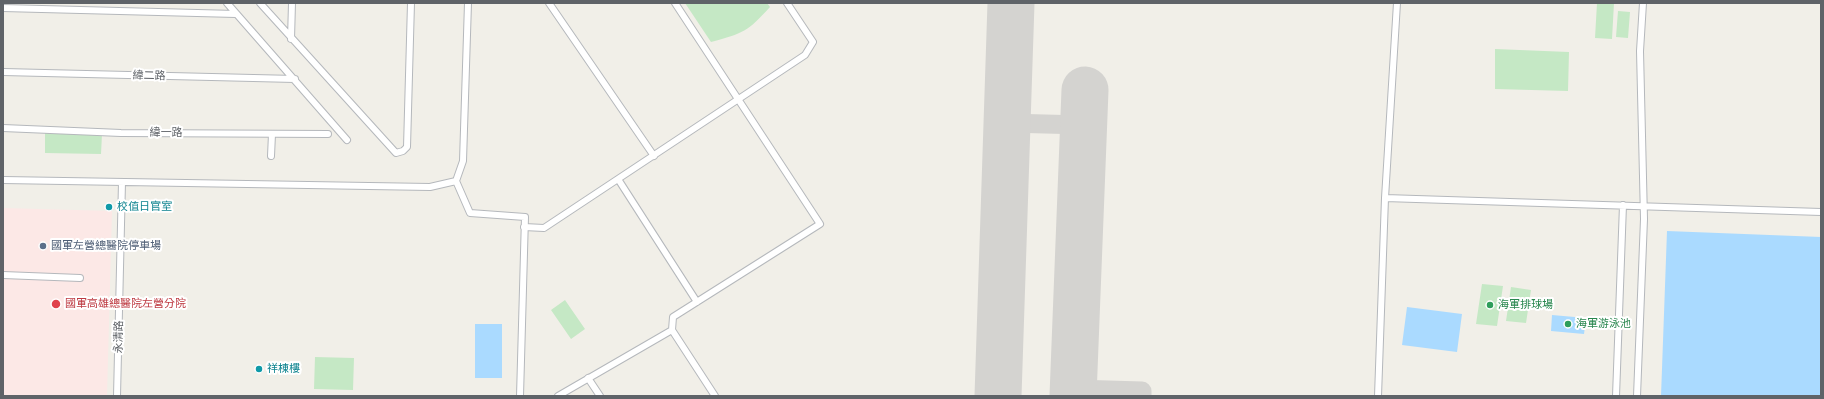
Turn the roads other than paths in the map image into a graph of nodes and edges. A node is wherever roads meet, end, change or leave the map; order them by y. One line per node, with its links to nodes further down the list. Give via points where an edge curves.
1 (227, 3): 12 (street)
2 (260, 3): 13 (street)
3 (292, 3): 13 (street)
4 (411, 3): 13 (street, via 407,140 403,151 396,153)
5 (468, 3): 25 (street, via 463,161)
6 (550, 3): 22 (street)
7 (675, 3): 16 (street)
8 (787, 3): 16 (street, via 813,42 805,55)
9 (1397, 3): 27 (street)
10 (1643, 3): 29 (street, via 1640,51)
11 (3, 8): 12 (street)
12 (236, 14): 15 (street)
13 (291, 39)
14 (3, 72): 15 (street, 緯二路)
15 (295, 79): 20 (street)
16 (738, 99): 22 (street); 34 (street, via 820,224)
17 (3, 128): 18 (street, 緯一路, via 121,133)
18 (272, 134): 19 (street, 緯一路); 21 (street)
19 (328, 134)
20 (347, 140)
21 (271, 156)
22 (654, 156): 23 (street)
23 (618, 179): 31 (street, via 544,228); 34 (street)
24 (3, 180): 26 (street)
25 (456, 181): 26 (street, via 430,187); 31 (street, via 470,213 525,218)
26 (122, 182): 37 (street, 永清路)
27 (1385, 198): 28 (street); 42 (street)
28 (1623, 205): 29 (street); 43 (street)
29 (1644, 205): 30 (street); 44 (street)
30 (1821, 212)
31 (524, 227): 38 (street)
32 (3, 275): 33 (street)
33 (80, 278)
34 (697, 302): 35 (street, via 673,317)
35 (672, 330): 36 (street); 41 (street)
36 (588, 378): 39 (street); 40 (street)
37 (118, 396)
38 (520, 396)
39 (558, 396)
40 (600, 396)
41 (715, 396)
42 (1378, 396)
43 (1616, 396)
44 (1637, 396)

